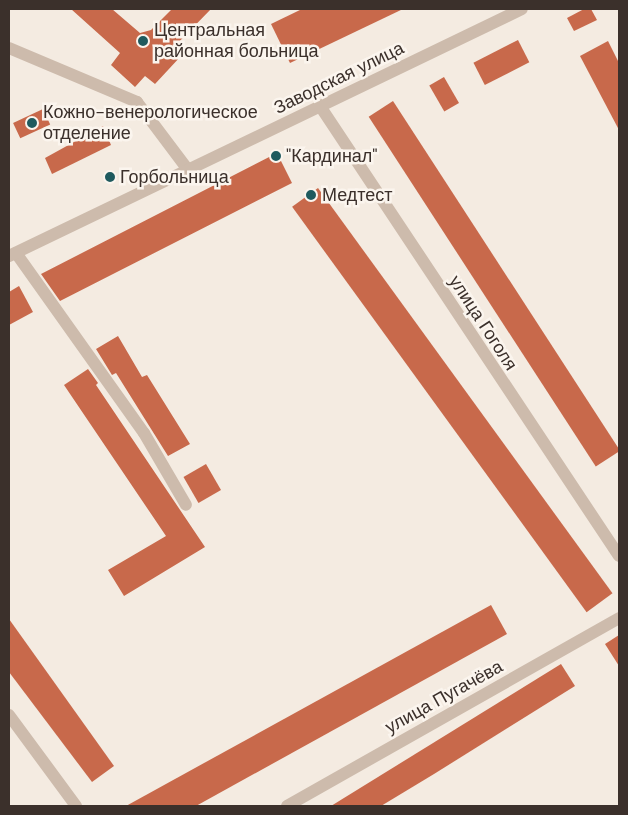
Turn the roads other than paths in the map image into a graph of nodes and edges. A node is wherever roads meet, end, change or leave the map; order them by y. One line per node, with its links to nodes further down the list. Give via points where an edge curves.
1 (522, 9): 3 (street, Заводская улица)
2 (9, 48): 4 (street, via 137,102)
3 (320, 106): 4 (street, Заводская улица); 7 (street, улица Гоголя)
4 (188, 170): 5 (street, Заводская улица)
5 (12, 255): 6 (street, via 144,432)
6 (186, 505)
7 (619, 556)
8 (619, 618): 11 (street, улица Пугачёва)
9 (9, 715): 10 (street)
10 (76, 806)
11 (287, 806)

